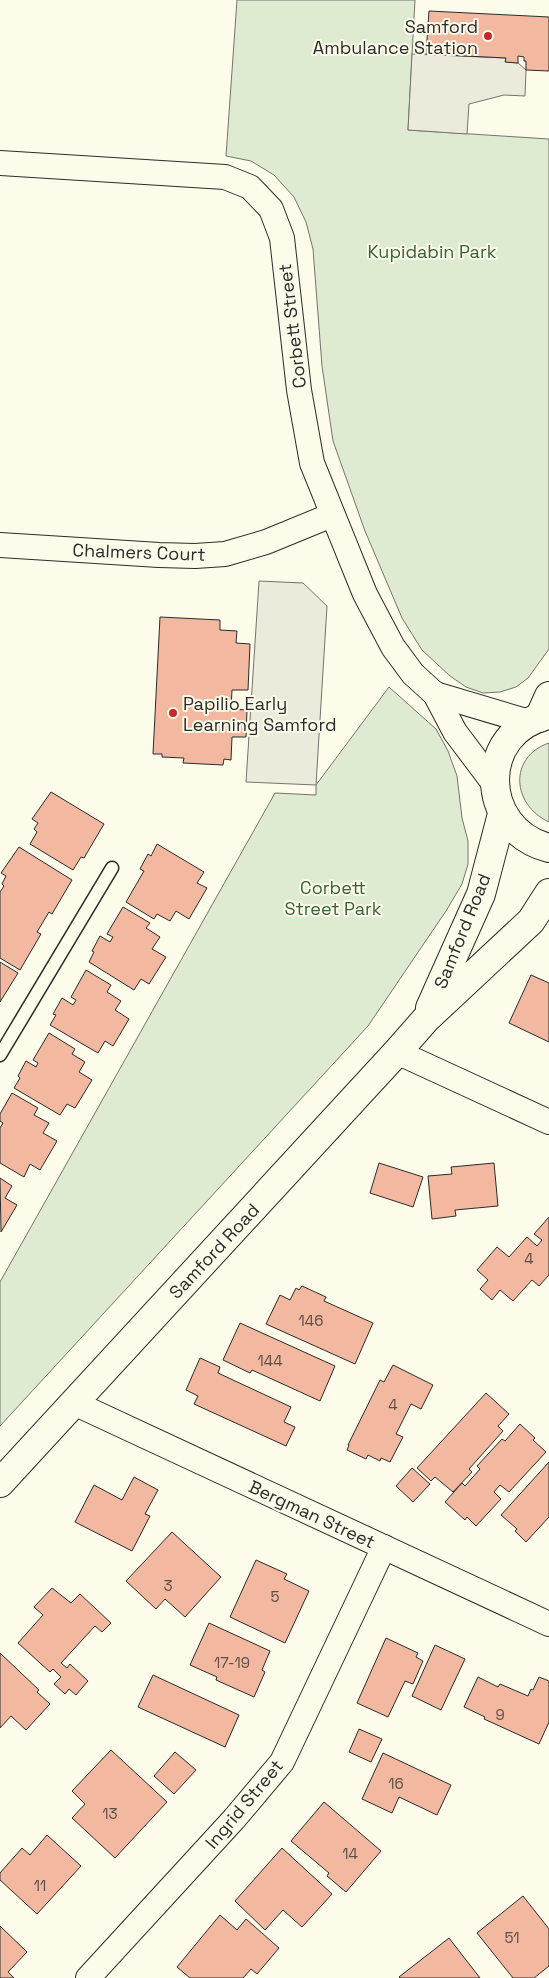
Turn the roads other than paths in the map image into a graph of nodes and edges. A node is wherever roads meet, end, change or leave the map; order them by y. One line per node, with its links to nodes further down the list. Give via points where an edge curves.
1 (0, 163): 2 (street, Corbett Street, via 225,177 250,187 271,209 282,238 299,390 312,464)
2 (332, 515): 3 (street, Chalmers Court, via 266,542 225,554 159,555); 4 (street, Corbett Street, via 365,594 393,648 413,674)
3 (0, 545)
4 (435, 694): 5 (street, Corbett Street); 6 (street, Corbett Street, via 456,732)
5 (541, 713): 6 (main road, via 514,734 503,749 496,766)
6 (495, 785): 7 (main road)
7 (502, 814): 8 (main road, via 516,832 535,844); 11 (main road, Samford Road, via 481,894)
8 (549, 848)
9 (112, 868): 13 (lane)
10 (549, 893): 11 (main road, Samford Road, via 531,920)
11 (426, 1019): 12 (main road, Samford Road)
12 (397, 1052): 14 (street); 15 (main road, Samford Road)
13 (0, 1055)
14 (549, 1122)
15 (74, 1403): 16 (main road, Samford Road); 17 (street, Bergman Street)
16 (0, 1483)
17 (384, 1547): 18 (street, Bergman Street); 19 (street, Ingrid Street, via 282,1762)
18 (549, 1624)
19 (88, 1978)

